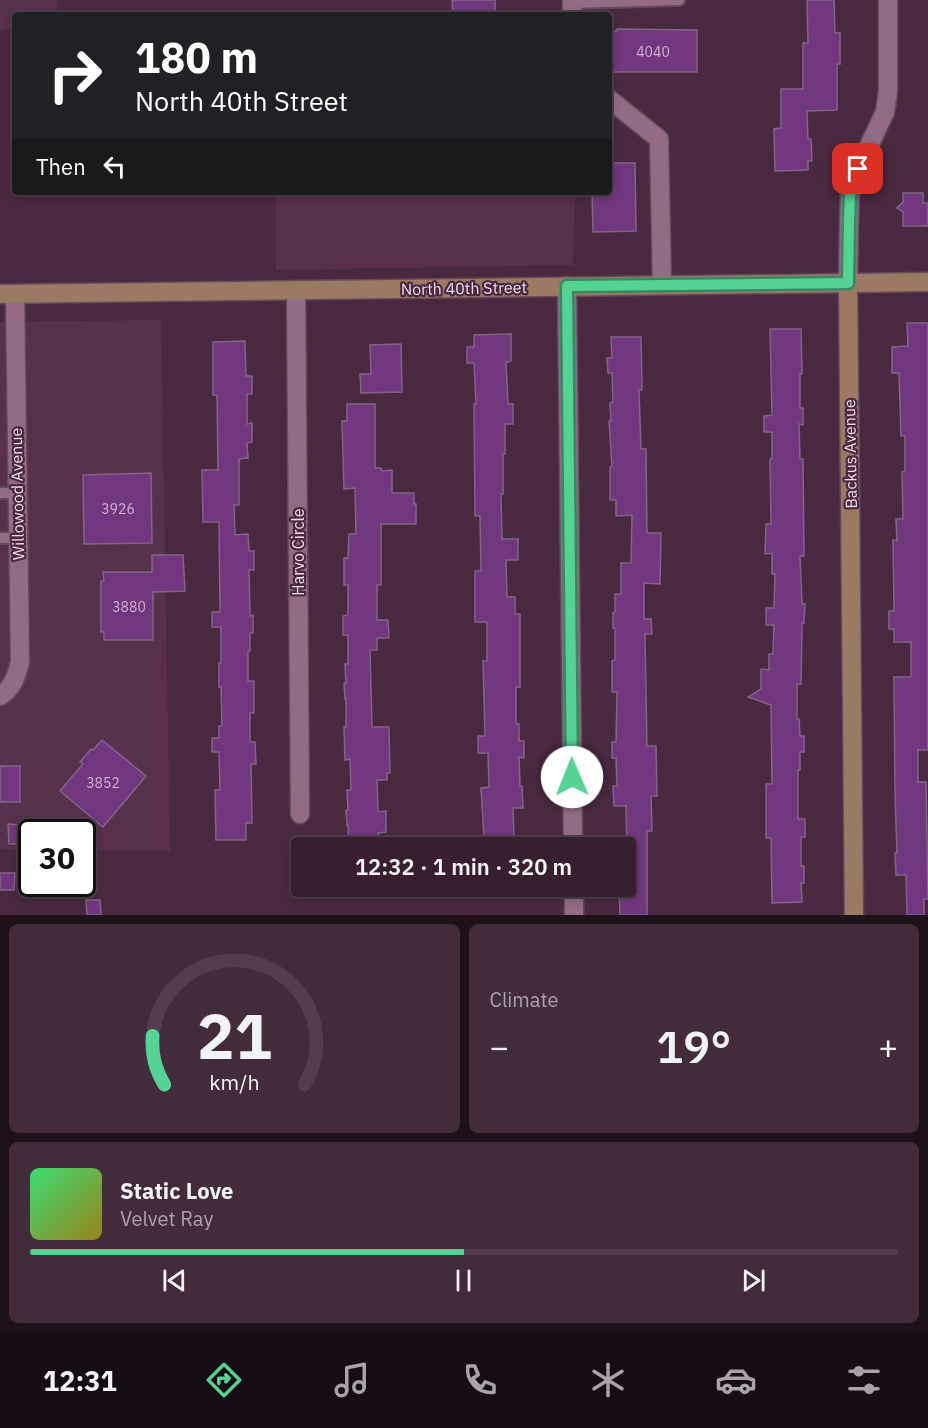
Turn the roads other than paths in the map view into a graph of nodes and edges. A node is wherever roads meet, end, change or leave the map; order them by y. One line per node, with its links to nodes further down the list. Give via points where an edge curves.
1 (679, 0): 3 (lane)
2 (888, 0): 6 (street, Backus Avenue, via 888,92 885,112 850,195)
3 (572, 6)
4 (612, 101): 7 (street, via 658,139)
5 (928, 282): 6 (street, North 40th Street)
6 (848, 283): 7 (street, North 40th Street); 18 (street, Backus Avenue)
7 (662, 285): 8 (street, North 40th Street)
8 (567, 286): 9 (street, North 40th Street); 15 (street)
9 (296, 290): 10 (street, North 40th Street); 14 (street, Harvo Circle)
10 (7, 294): 11 (street, Willowood Avenue)
11 (8, 493): 12 (street, Willowood Avenue)
12 (9, 538): 13 (street, Willowood Avenue, via 20,663 16,679)
13 (3, 694)
14 (300, 814)
15 (573, 837)
16 (574, 897): 17 (street)
17 (574, 915)
18 (854, 915)

